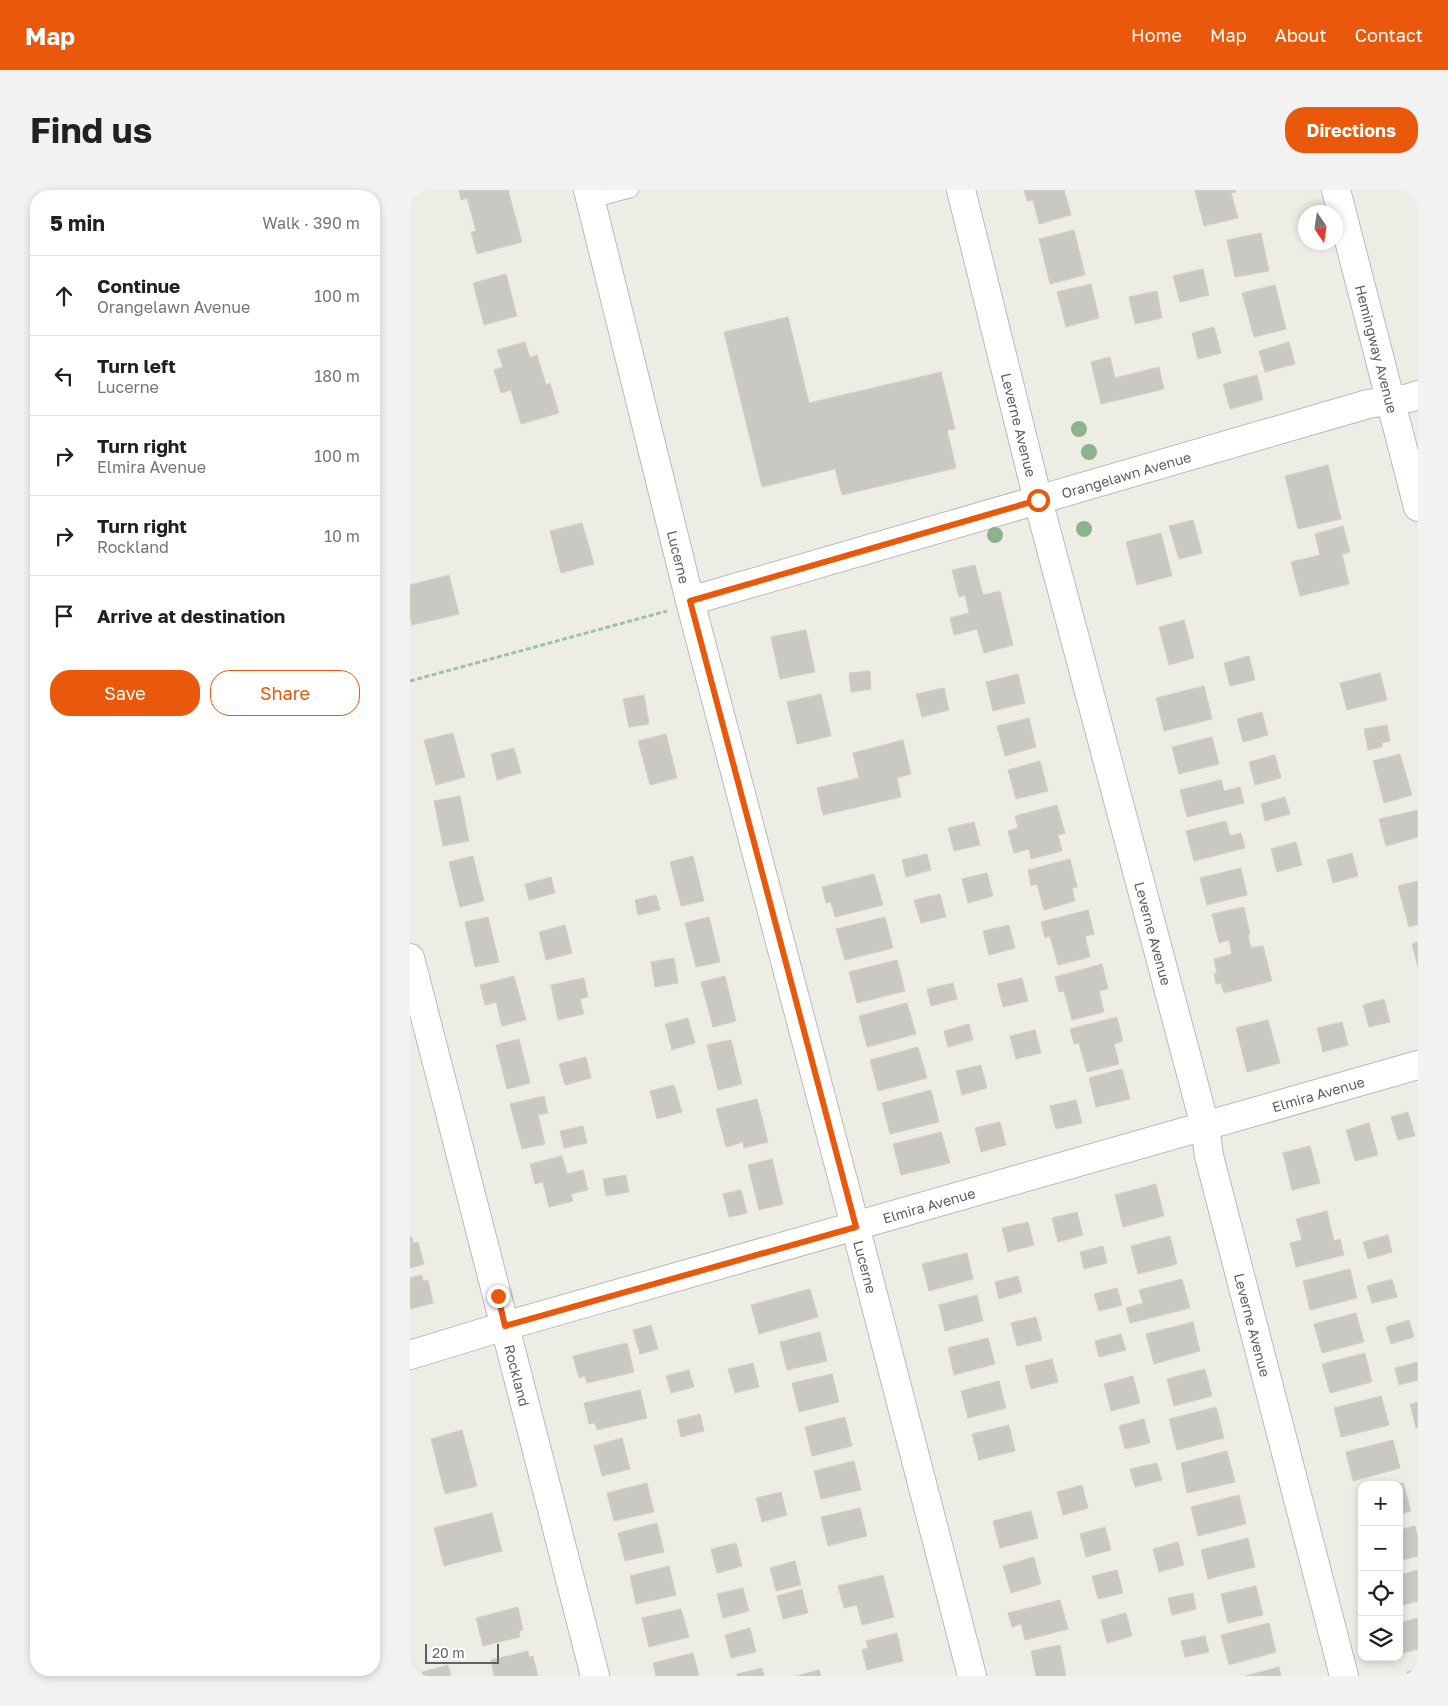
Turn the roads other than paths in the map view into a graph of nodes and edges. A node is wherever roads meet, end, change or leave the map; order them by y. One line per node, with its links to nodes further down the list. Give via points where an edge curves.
1 (631, 190): 4 (lane)
2 (961, 190): 7 (street, Leverne Avenue)
3 (1336, 190): 6 (street, Hemingway Avenue)
4 (589, 195): 9 (street, Lucerne)
5 (1418, 395): 6 (street, Orangelawn Avenue)
6 (1391, 400): 7 (street, Orangelawn Avenue); 8 (street, Hemingway Avenue)
7 (1038, 500): 9 (street, Orangelawn Avenue); 12 (street, Leverne Avenue)
8 (1418, 507)
9 (690, 601): 13 (street, Lucerne)
10 (410, 958): 14 (street, Rockland)
11 (1418, 1065): 12 (street, Elmira Avenue)
12 (1205, 1126): 13 (street, Elmira Avenue); 18 (street, Leverne Avenue, via 1209,1156)
13 (856, 1227): 14 (street, Elmira Avenue); 17 (street, Lucerne)
14 (505, 1326): 15 (street, Elmira Avenue); 16 (street, Rockland)
15 (410, 1355)
16 (595, 1676)
17 (972, 1676)
18 (1344, 1676)

